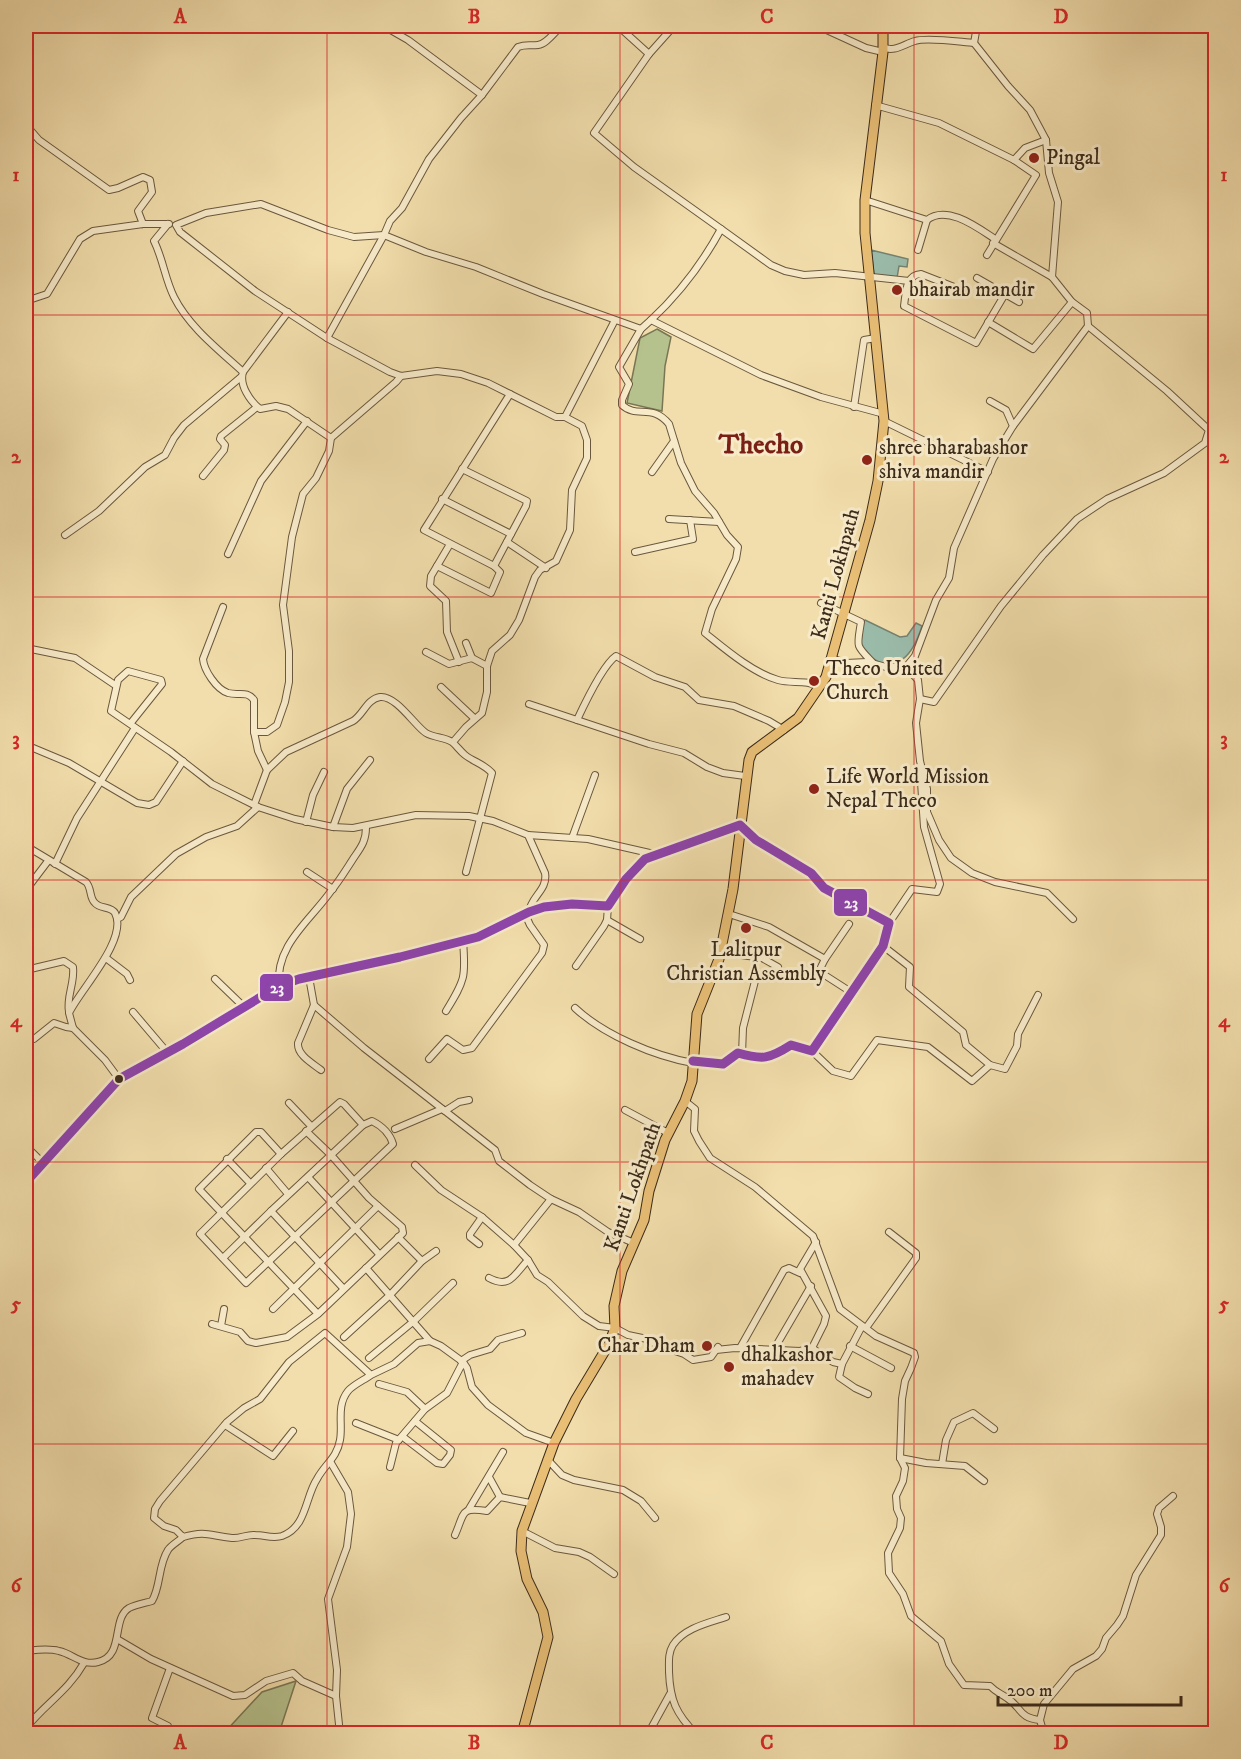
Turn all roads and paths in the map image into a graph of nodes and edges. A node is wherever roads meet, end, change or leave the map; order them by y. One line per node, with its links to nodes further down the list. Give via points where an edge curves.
1 (562, 26): 13 (street, via 543,43 518,46)
2 (618, 26): 12 (street)
3 (674, 26): 12 (street)
4 (818, 26): 11 (street, via 866,48)
5 (884, 26): 11 (main road, Kanti Lokhpath)
6 (977, 26): 10 (street)
7 (1018, 26): 8 (street)
8 (1029, 26)
9 (387, 28): 13 (street)
10 (974, 43): 11 (street, via 917,40 895,50); 16 (street, via 1030,110)
11 (883, 49): 14 (main road, Kanti Lokhpath)
12 (649, 54): 22 (street, via 594,133 634,167)
13 (482, 95): 23 (street, via 429,159)
14 (875, 105): 17 (street, via 932,120); 18 (main road, Kanti Lokhpath)
15 (26, 125): 20 (street, via 39,140 109,190 143,177 150,180 152,192 138,211)
16 (1046, 140): 17 (street, via 1025,148); 28 (street, via 1049,173 1058,202)
17 (1014, 160): 24 (street, via 1036,176)
18 (866, 200): 19 (street); 27 (main road, Kanti Lokhpath)
19 (927, 220): 24 (street, via 934,215 958,217); 25 (street)
20 (143, 224): 21 (street); 33 (street, via 93,231 80,239 47,294)
21 (172, 225): 23 (street, via 206,213 261,204 328,231 354,237); 36 (street); 44 (street, via 154,241 174,297 202,335)
22 (721, 229): 27 (street, via 785,272); 38 (street, via 704,260)
23 (384, 235): 37 (street); 42 (street)
24 (994, 241): 26 (street); 28 (street)
25 (918, 250)
26 (987, 255)
27 (870, 276): 30 (street); 43 (main road, Kanti Lokhpath)
28 (1052, 277): 35 (street)
29 (977, 278): 32 (street)
30 (910, 279): 31 (street, via 921,274); 39 (street, via 904,306 976,343)
31 (966, 292)
32 (1005, 294): 34 (street); 39 (street)
33 (26, 297)
34 (1019, 302)
35 (1072, 302): 39 (street, via 1033,350); 40 (street, via 1087,313)
36 (288, 312): 42 (street); 44 (street)
37 (615, 320): 41 (street); 50 (street)
38 (651, 320): 41 (street); 49 (street, via 762,375)
39 (988, 322)
40 (1088, 326): 53 (street); 88 (street, via 1209,430 1205,443 1164,473 1107,499 1077,519 1001,606 934,702)
41 (641, 329): 55 (street, via 619,367 628,384 622,405 659,414 669,424)
42 (327, 338): 45 (street)
43 (876, 338): 49 (street, via 864,340); 51 (main road, Kanti Lokhpath)
44 (242, 374): 48 (street, via 244,388); 65 (street, via 184,425 165,455 145,467 99,511)
45 (401, 375): 46 (street, via 437,371 461,374); 54 (street)
46 (510, 394): 50 (street, via 556,417); 56 (street)
47 (990, 401): 53 (street, via 1006,410)
48 (257, 407): 52 (street, via 276,406); 59 (street, via 221,436 225,450)
49 (854, 407): 51 (street)
50 (565, 417): 72 (street, via 582,426 587,458 572,490 570,530 556,561)
51 (884, 417): 58 (street); 75 (main road, Kanti Lokhpath, via 870,520)
52 (307, 421): 54 (street); 69 (street, via 261,481)
53 (1013, 426): 58 (street)
54 (331, 438): 94 (street, via 316,478 303,494 292,537 283,605 290,651 285,702 277,725 267,732)
55 (674, 441): 57 (street); 63 (street, via 695,491)
56 (462, 469): 60 (street); 64 (street, via 527,501)
57 (652, 472)
58 (988, 472): 84 (street, via 954,548 949,578 936,600 915,656)
59 (203, 476)
60 (442, 499): 64 (street); 67 (street, via 424,530)
61 (669, 519): 62 (street)
62 (690, 520): 63 (street); 68 (street, via 693,539)
63 (719, 522): 87 (street, via 738,552 705,633 770,677)
64 (511, 534): 66 (street)
65 (65, 535)
66 (507, 542): 71 (street); 72 (street)
67 (450, 544): 70 (street); 71 (street)
68 (635, 552)
69 (228, 554)
70 (437, 566): 71 (street, via 491,593 500,572); 81 (street, via 430,586 446,601 447,632)
71 (494, 566)
72 (546, 568): 83 (street, via 535,577 519,620 510,635 492,651)
73 (821, 603): 75 (street)
74 (223, 607): 94 (street, via 204,665 225,691 252,697)
75 (845, 614): 80 (main road, Kanti Lokhpath); 82 (street, via 861,622 857,645)
76 (465, 643): 79 (street)
77 (31, 650): 85 (street, via 75,658)
78 (426, 652): 81 (street, via 443,662)
79 (472, 658): 81 (street); 83 (street)
80 (831, 658): 82 (street, via 846,663); 87 (main road, Kanti Lokhpath)
81 (459, 662)
82 (873, 663): 84 (street)
83 (487, 666): 90 (street, via 484,708)
84 (906, 666): 88 (street, via 918,680)
85 (115, 685): 92 (street, via 111,711); 92 (street, via 128,671 161,681)
86 (441, 687): 90 (street)
87 (820, 687): 93 (main road, Kanti Lokhpath)
88 (920, 699): 99 (street, via 916,723)
89 (529, 704): 91 (street)
90 (474, 718): 95 (street)
91 (577, 720): 93 (street, via 602,671 616,656 685,687 699,700 734,706); 103 (street, via 684,753 723,773)
92 (132, 726): 98 (street); 104 (street)
93 (785, 730): 103 (main road, Kanti Lokhpath, via 752,752)
94 (255, 732): 100 (street)
95 (453, 742): 100 (street, via 426,733 398,706 380,697 371,701 358,718 286,752); 106 (street, via 492,773)
96 (26, 745): 104 (street, via 62,759)
97 (370, 760): 110 (street, via 347,789)
98 (183, 761): 104 (street, via 162,795 149,805 137,803); 105 (street, via 212,784)
99 (920, 761): 125 (street, via 927,789 927,812 951,858 972,873 995,882 1047,892); 127 (street, via 924,827 940,884 937,892 912,889)
100 (267, 770): 105 (street)
101 (324, 772): 107 (street)
102 (595, 775): 112 (street)
103 (745, 776): 108 (main road, Kanti Lokhpath)
104 (101, 782): 116 (street)
105 (256, 806): 107 (street); 124 (street, via 237,826 176,854 131,897 122,917)
106 (480, 818): 109 (street, via 416,815); 111 (street); 118 (street)
107 (306, 822): 110 (street)
108 (740, 825): 114 (main road); 123 (main road, Kanti Lokhpath); 127 (street, via 756,840 811,873 824,888)
109 (366, 826): 110 (street); 119 (street, via 364,843)
110 (333, 827)
111 (528, 835): 112 (street); 122 (street, via 546,879)
112 (572, 838): 114 (street)
113 (26, 847): 115 (street)
114 (661, 854): 121 (main road, via 645,859)
115 (48, 861): 116 (street); 120 (street)
116 (55, 864): 124 (street, via 87,882 95,904 112,910)
117 (307, 872): 119 (street)
118 (466, 872)
119 (333, 889): 142 (street, via 285,950)
120 (26, 890)
121 (608, 906): 122 (main road, via 572,904); 126 (street)
122 (527, 913): 130 (main road); 156 (street, via 544,945 542,953 472,1048 463,1050 447,1039)
123 (729, 914): 132 (main road, Kanti Lokhpath); 134 (street, via 769,927)
124 (117, 919): 133 (street)
125 (1073, 919)
126 (607, 920): 129 (street); 135 (street)
127 (889, 923): 131 (street)
128 (849, 924): 134 (street)
129 (640, 939)
130 (463, 941): 138 (main road); 148 (street, via 463,983)
131 (883, 946): 143 (street); 158 (street, via 910,967 909,987 963,1032 966,1045)
132 (721, 952): 136 (street, via 762,958); 157 (main road, Kanti Lokhpath, via 697,1014)
133 (106, 958): 140 (street); 150 (street)
134 (825, 959): 143 (street, via 823,974)
135 (576, 966)
136 (778, 967)
137 (26, 970): 150 (street, via 64,961 73,967)
138 (309, 977): 142 (main road); 145 (street)
139 (215, 979): 146 (street)
140 (130, 980)
141 (755, 981): 155 (street, via 743,1028)
142 (279, 986): 146 (main road)
143 (851, 992): 153 (street)
144 (1038, 995): 158 (street, via 1017,1034 1017,1046 1005,1070)
145 (315, 1005): 159 (street, via 297,1048); 164 (street)
146 (244, 1007): 154 (main road)
147 (575, 1008): 157 (street, via 610,1034 674,1060)
148 (446, 1011)
149 (133, 1012): 154 (street)
150 (69, 1013): 151 (street)
151 (73, 1028): 152 (street, via 51,1023 39,1036); 160 (street)
152 (26, 1040)
153 (812, 1051): 155 (street, via 791,1045 773,1056); 158 (street, via 833,1071 851,1076 877,1040 928,1047 972,1081)
154 (166, 1052): 160 (main road)
155 (742, 1054): 157 (street, via 723,1064)
156 (429, 1059)
157 (693, 1062): 162 (main road, Kanti Lokhpath)
158 (990, 1065)
159 (321, 1070)
160 (118, 1078): 174 (main road)
161 (469, 1100): 164 (street)
162 (685, 1101): 169 (main road, Kanti Lokhpath); 193 (street, via 695,1109 694,1131 710,1158 755,1187 806,1228)
163 (289, 1103): 167 (street)
164 (443, 1110): 168 (street); 182 (street, via 495,1150 499,1161 509,1170)
165 (625, 1110): 169 (street)
166 (363, 1125): 167 (street, via 340,1102); 172 (street); 178 (street, via 372,1121 386,1131 393,1144)
167 (308, 1129): 171 (street); 172 (street)
168 (396, 1129)
169 (668, 1133): 194 (main road, Kanti Lokhpath)
170 (26, 1146): 174 (street)
171 (281, 1154): 173 (street, via 258,1131); 176 (street)
172 (331, 1155): 177 (street); 178 (street)
173 (227, 1159): 180 (street); 186 (street, via 199,1189)
174 (43, 1163): 179 (main road)
175 (415, 1165): 187 (street, via 441,1190)
176 (266, 1168): 180 (street); 181 (street)
177 (308, 1176): 181 (street); 183 (street)
178 (355, 1181): 183 (street); 184 (street)
179 (26, 1182)
180 (250, 1183): 186 (street)
181 (288, 1194): 185 (street)
182 (551, 1199): 194 (street); 196 (street)
183 (332, 1204): 188 (street); 191 (street)
184 (378, 1206): 188 (street); 192 (street, via 404,1230)
185 (271, 1211): 190 (street); 191 (street)
186 (220, 1212): 190 (street); 199 (street, via 200,1234)
187 (482, 1217): 195 (street, via 470,1234); 196 (street)
188 (354, 1229): 198 (street); 203 (street)
189 (889, 1232): 218 (street, via 916,1253 916,1258)
190 (244, 1237): 199 (street); 202 (street)
191 (295, 1237): 202 (street); 203 (street)
192 (398, 1237): 198 (street); 201 (street)
193 (816, 1242): 205 (street); 218 (street, via 840,1309)
194 (634, 1243): 219 (main road, Kanti Lokhpath, via 618,1285)
195 (479, 1244)
196 (514, 1245): 200 (street)
197 (436, 1251): 201 (street)
198 (379, 1254): 204 (street)
199 (223, 1258): 202 (street, via 246,1284)
200 (528, 1260): 206 (street, via 507,1282); 219 (street, via 537,1275 583,1316 599,1326)
201 (422, 1261): 211 (street)
202 (268, 1262): 210 (street)
203 (320, 1264): 209 (street); 210 (street)
204 (366, 1268): 209 (street); 211 (street)
205 (800, 1273): 208 (street); 224 (street, via 784,1270)
206 (489, 1278)
207 (453, 1283): 215 (street)
208 (811, 1286): 225 (street, via 826,1316); 226 (street)
209 (343, 1288): 214 (street)
210 (294, 1289): 213 (street); 214 (street)
211 (390, 1295): 215 (street); 221 (street)
212 (224, 1309): 217 (street)
213 (273, 1309)
214 (318, 1314): 217 (street, via 287,1336 256,1344 240,1332)
215 (414, 1321): 222 (street); 227 (street)
216 (212, 1324): 217 (street)
217 (221, 1326)
218 (864, 1327): 223 (street); 243 (street, via 914,1353 904,1381)
219 (615, 1328): 224 (street, via 693,1360 711,1357 717,1349); 241 (main road, Kanti Lokhpath)
220 (522, 1332): 228 (street, via 498,1340 490,1349)
221 (344, 1337)
222 (430, 1341): 228 (street); 231 (street, via 418,1343 394,1364)
223 (850, 1346): 229 (street); 230 (street)
224 (740, 1348): 226 (street)
225 (812, 1348): 226 (street); 229 (street)
226 (773, 1351)
227 (369, 1358)
228 (462, 1361): 234 (street, via 447,1393); 241 (street, via 472,1387 488,1405 526,1433)
229 (842, 1364): 233 (street, via 839,1377)
230 (891, 1368)
231 (371, 1376): 237 (street, via 324,1333 289,1362 260,1400); 245 (street, via 348,1391 340,1411 340,1440)
232 (379, 1384): 234 (street, via 407,1392)
233 (868, 1394)
234 (424, 1409): 235 (street)
235 (415, 1422): 240 (street); 240 (street, via 451,1450 443,1464)
236 (356, 1423): 240 (street)
237 (225, 1425): 239 (street, via 273,1456); 257 (street, via 155,1509 157,1521)
238 (994, 1429): 246 (street, via 973,1413 954,1422)
239 (293, 1431)
240 (401, 1438): 247 (street)
241 (554, 1443): 244 (main road, Kanti Lokhpath)
242 (503, 1452): 248 (street)
243 (900, 1458): 246 (street); 266 (street, via 905,1468 896,1496 901,1518 888,1553 889,1573 911,1616 941,1641 949,1664 964,1685 990,1686 1029,1719)
244 (546, 1459): 252 (main road, Kanti Lokhpath); 254 (street, via 562,1475 574,1480 623,1490 641,1501)
245 (331, 1463): 257 (street, via 316,1479 300,1521 282,1536 252,1534 235,1538 205,1532); 265 (street, via 348,1492 351,1514 347,1547 328,1599 337,1670)
246 (942, 1464): 249 (street, via 965,1466)
247 (390, 1467)
248 (489, 1477): 251 (street); 253 (street)
249 (984, 1481)
250 (1173, 1496): 266 (street, via 1159,1508 1161,1535 1136,1575 1123,1616 1096,1656 1061,1681 1044,1704)
251 (501, 1497): 252 (street); 253 (street, via 487,1511)
252 (530, 1503): 255 (main road, Kanti Lokhpath)
253 (470, 1509): 256 (street, via 462,1514)
254 (656, 1518)
255 (522, 1531): 258 (street, via 555,1548 590,1557); 270 (main road, Kanti Lokhpath, via 520,1551 548,1637)
256 (455, 1535)
257 (183, 1537): 260 (street, via 168,1550 152,1601 128,1608)
258 (614, 1574)
259 (726, 1617): 264 (street, via 692,1628 674,1643 669,1655)
260 (117, 1639): 262 (street, via 106,1659); 263 (street)
261 (26, 1651): 262 (street, via 59,1651)
262 (84, 1663): 267 (street, via 63,1693 39,1711)
263 (170, 1668): 265 (street, via 233,1696 245,1695 266,1682 293,1673); 268 (street, via 152,1718 168,1726)
264 (670, 1694): 271 (street); 272 (street, via 678,1714)
265 (336, 1696): 269 (street)
266 (1040, 1720): 273 (street)
267 (26, 1728)
268 (170, 1734)
269 (339, 1734)
270 (522, 1734)
271 (648, 1734)
272 (696, 1734)
273 (1044, 1734)

